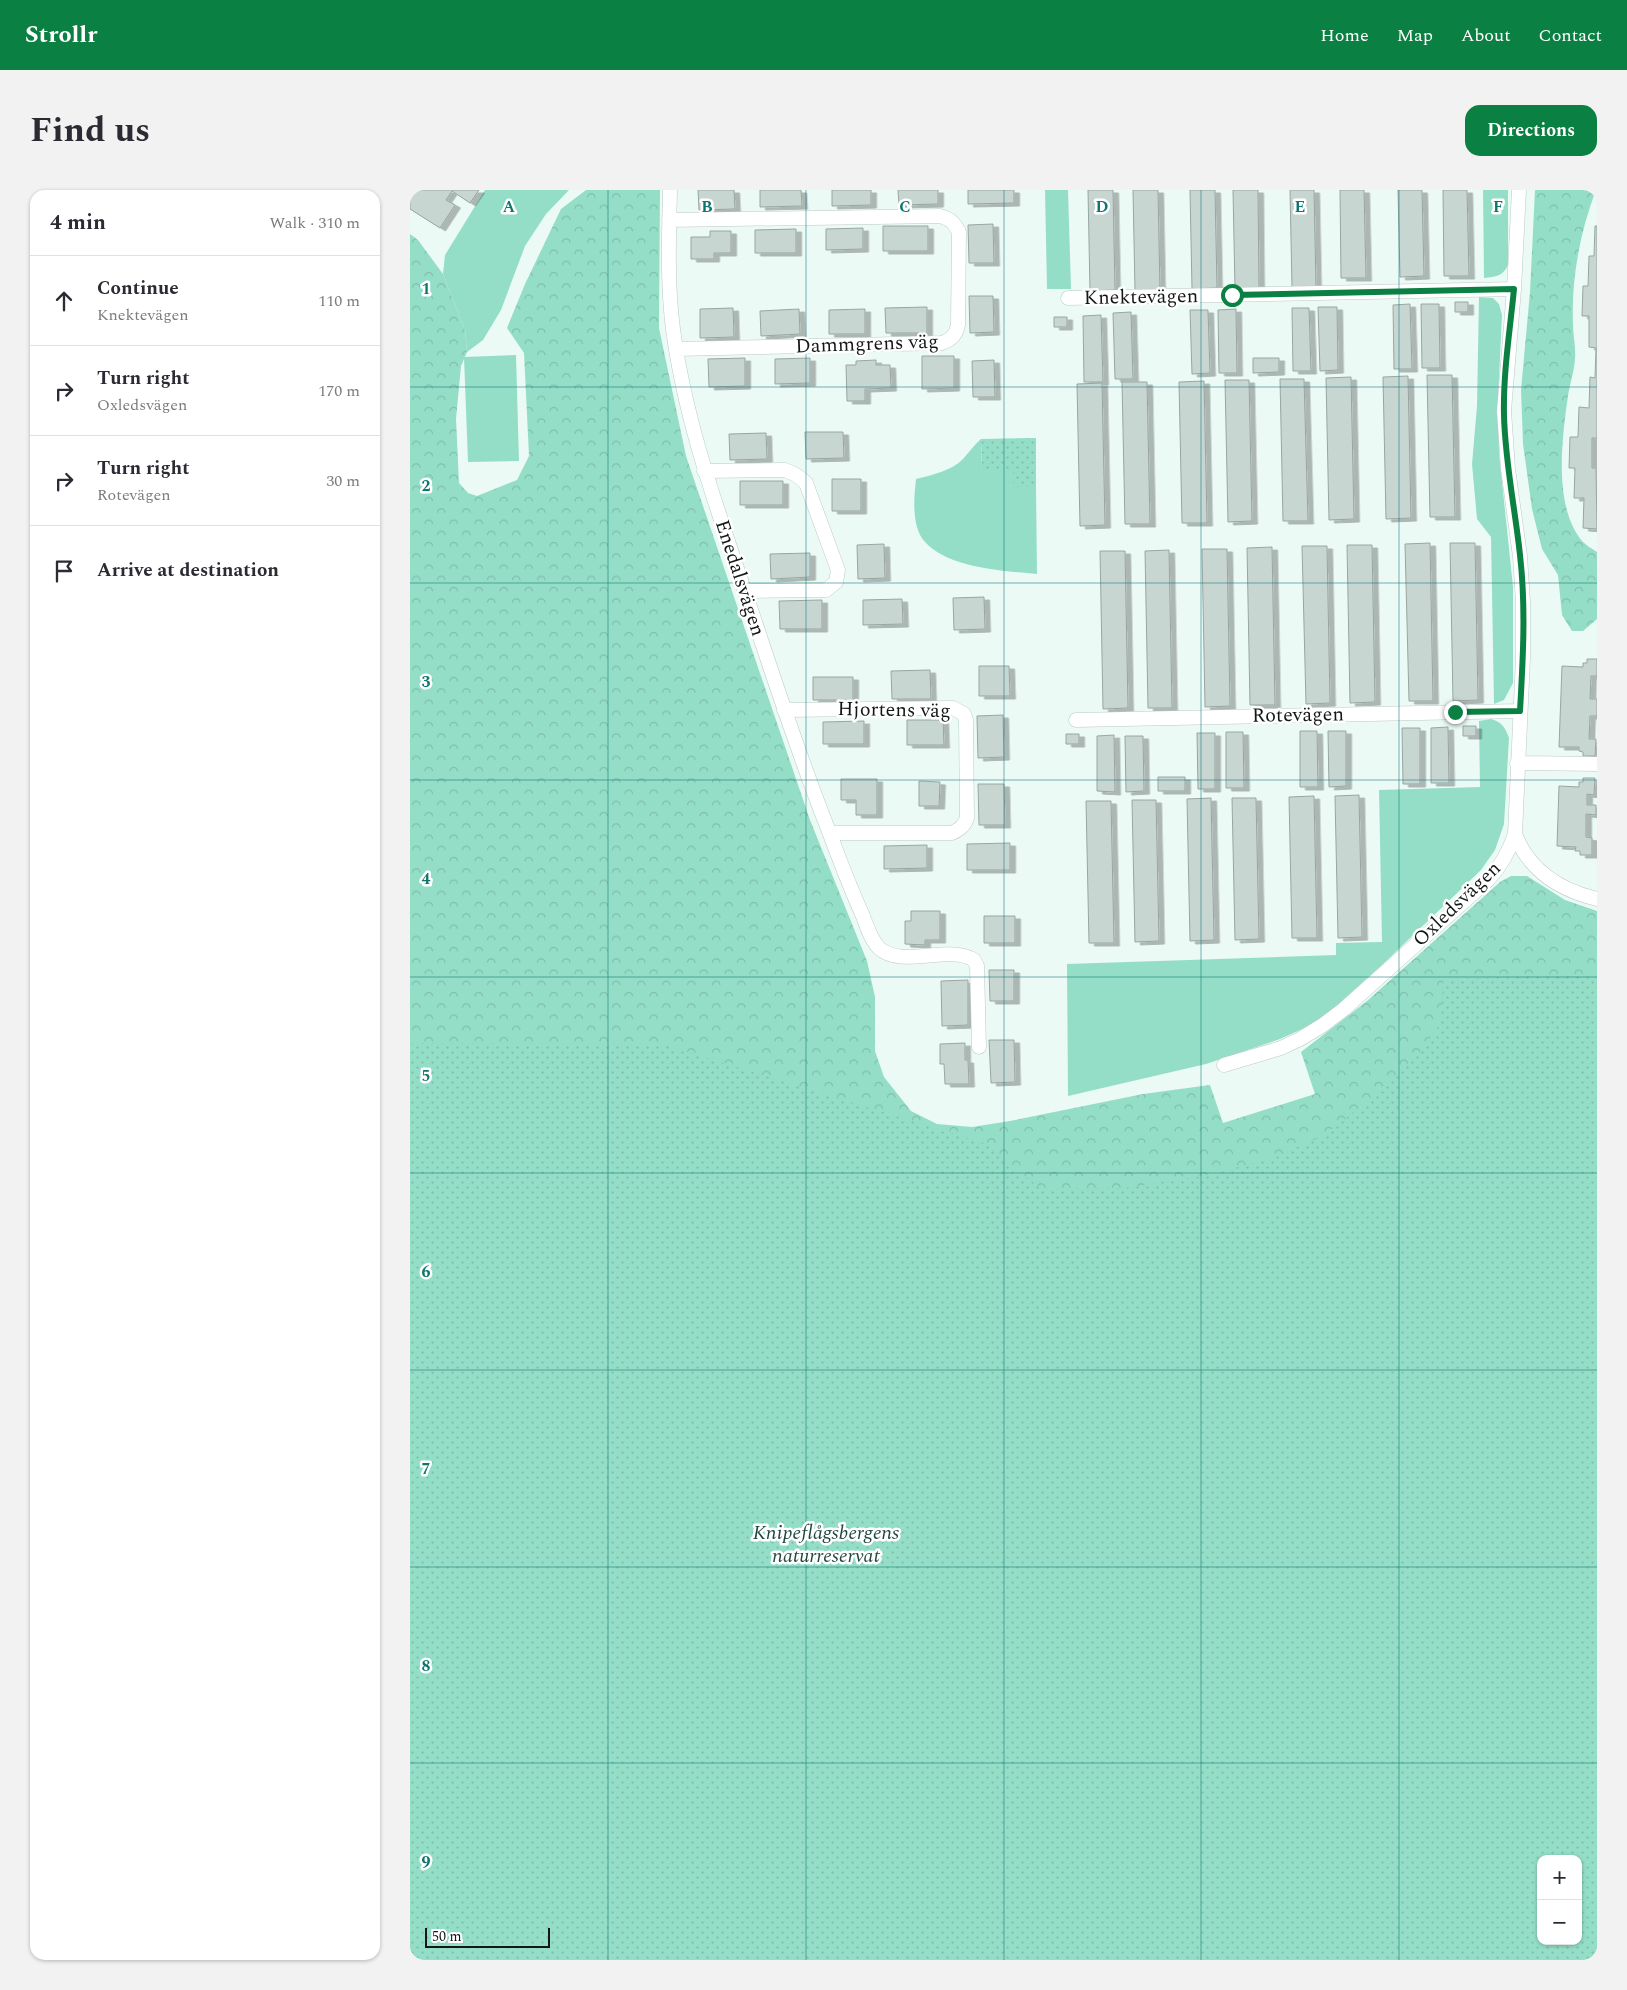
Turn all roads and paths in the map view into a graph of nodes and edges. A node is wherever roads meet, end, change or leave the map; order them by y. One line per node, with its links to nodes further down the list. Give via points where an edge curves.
1 (670, 190): 3 (street, Enedalsvägen)
2 (1519, 190): 4 (street, Oxledsvägen)
3 (669, 220): 6 (street, Enedalsvägen, via 671,307); 6 (street, Dammgrens väg, via 940,216 955,224 959,232 958,325 950,340 942,343)
4 (1514, 289): 5 (street, Knektevägen); 10 (street, Oxledsvägen, via 1504,411 1523,602)
5 (1068, 298)
6 (677, 349): 7 (street, Enedalsvägen)
7 (704, 471): 8 (street, Enedalsvägen); 8 (street, via 794,472 806,483 838,570 836,582 826,590)
8 (745, 591): 9 (street, Enedalsvägen)
9 (784, 710): 14 (street, Enedalsvägen); 14 (street, Hjortens väg, via 954,708 964,714 967,818 959,830)
10 (1520, 711): 11 (street, Rotevägen); 12 (street, Oxledsvägen)
11 (1076, 720)
12 (1517, 763): 13 (street); 15 (street, Oxledsvägen)
13 (1597, 764)
14 (830, 833): 17 (street, Enedalsvägen, via 873,940 880,949 900,956 963,955 974,960 977,966)
15 (1515, 834): 16 (street, via 1528,859 1539,871 1567,888); 18 (street, Oxledsvägen, via 1506,857 1488,880 1344,1009 1300,1039)
16 (1597, 899)
17 (979, 1047)
18 (1224, 1066)

